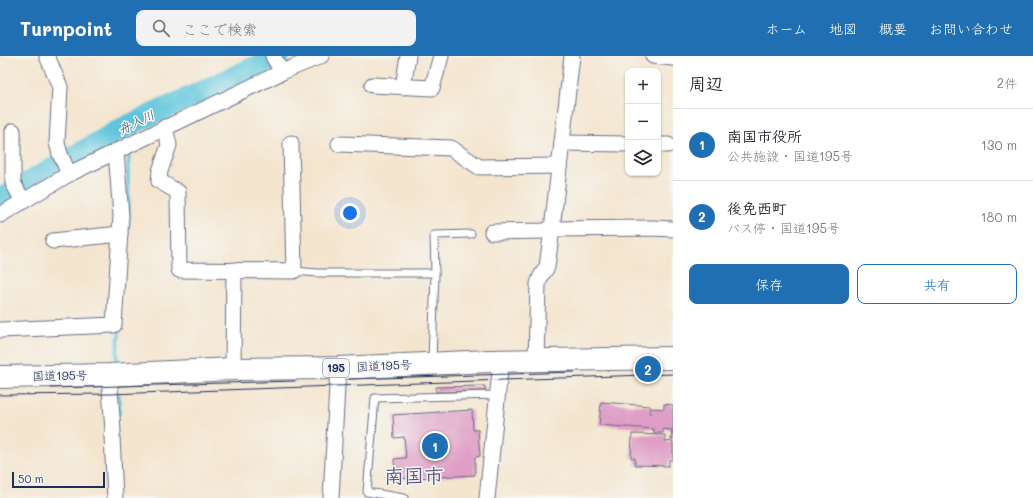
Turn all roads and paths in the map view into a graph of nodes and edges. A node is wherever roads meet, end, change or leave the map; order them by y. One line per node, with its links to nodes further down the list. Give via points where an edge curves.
1 (47, 56): 20 (street, via 60,87 57,143)
2 (273, 56): 9 (street)
3 (321, 56): 9 (street)
4 (408, 56): 11 (street)
5 (441, 56): 11 (street, via 432,88)
6 (572, 56): 14 (street)
7 (653, 56): 8 (street)
8 (673, 58)
9 (282, 72): 12 (street)
10 (372, 85): 11 (street)
11 (403, 87)
12 (165, 127): 18 (street); 29 (street, via 169,145 159,181 178,192 179,270)
13 (13, 131): 21 (street, via 13,184)
14 (562, 142): 17 (street); 19 (street)
15 (291, 143): 30 (street)
16 (339, 144): 19 (street, via 451,148 479,167)
17 (625, 144)
18 (116, 151): 20 (street); 26 (street)
19 (559, 166): 23 (street)
20 (69, 174): 21 (street)
21 (23, 201): 22 (street)
22 (0, 215)
23 (552, 229): 24 (street); 25 (street); 35 (street, via 547,267 538,284)
24 (673, 229)
25 (492, 232)
26 (120, 234): 28 (street); 32 (street, via 114,325)
27 (471, 234): 31 (lane, via 434,235)
28 (53, 241)
29 (234, 270): 30 (street); 38 (street)
30 (294, 271): 31 (lane)
31 (435, 272): 36 (lane)
32 (0, 330)
33 (673, 354): 35 (highway, 国道195号 / 195)
34 (501, 361): 35 (highway, 国道195号 / 195); 36 (highway, 国道195号 / 195); 41 (street)
35 (536, 361)
36 (432, 363): 37 (highway, 国道195号 / 195)
37 (338, 368): 38 (highway, 国道195号 / 195); 43 (street)
38 (233, 369): 39 (highway, 国道195号 / 195)
39 (109, 375): 40 (highway, 国道195号 / 195); 42 (street)
40 (0, 377)
41 (498, 395): 44 (lane, via 375,398 367,492); 45 (street)
42 (115, 498)
43 (331, 498)
44 (404, 498)
45 (487, 498)

